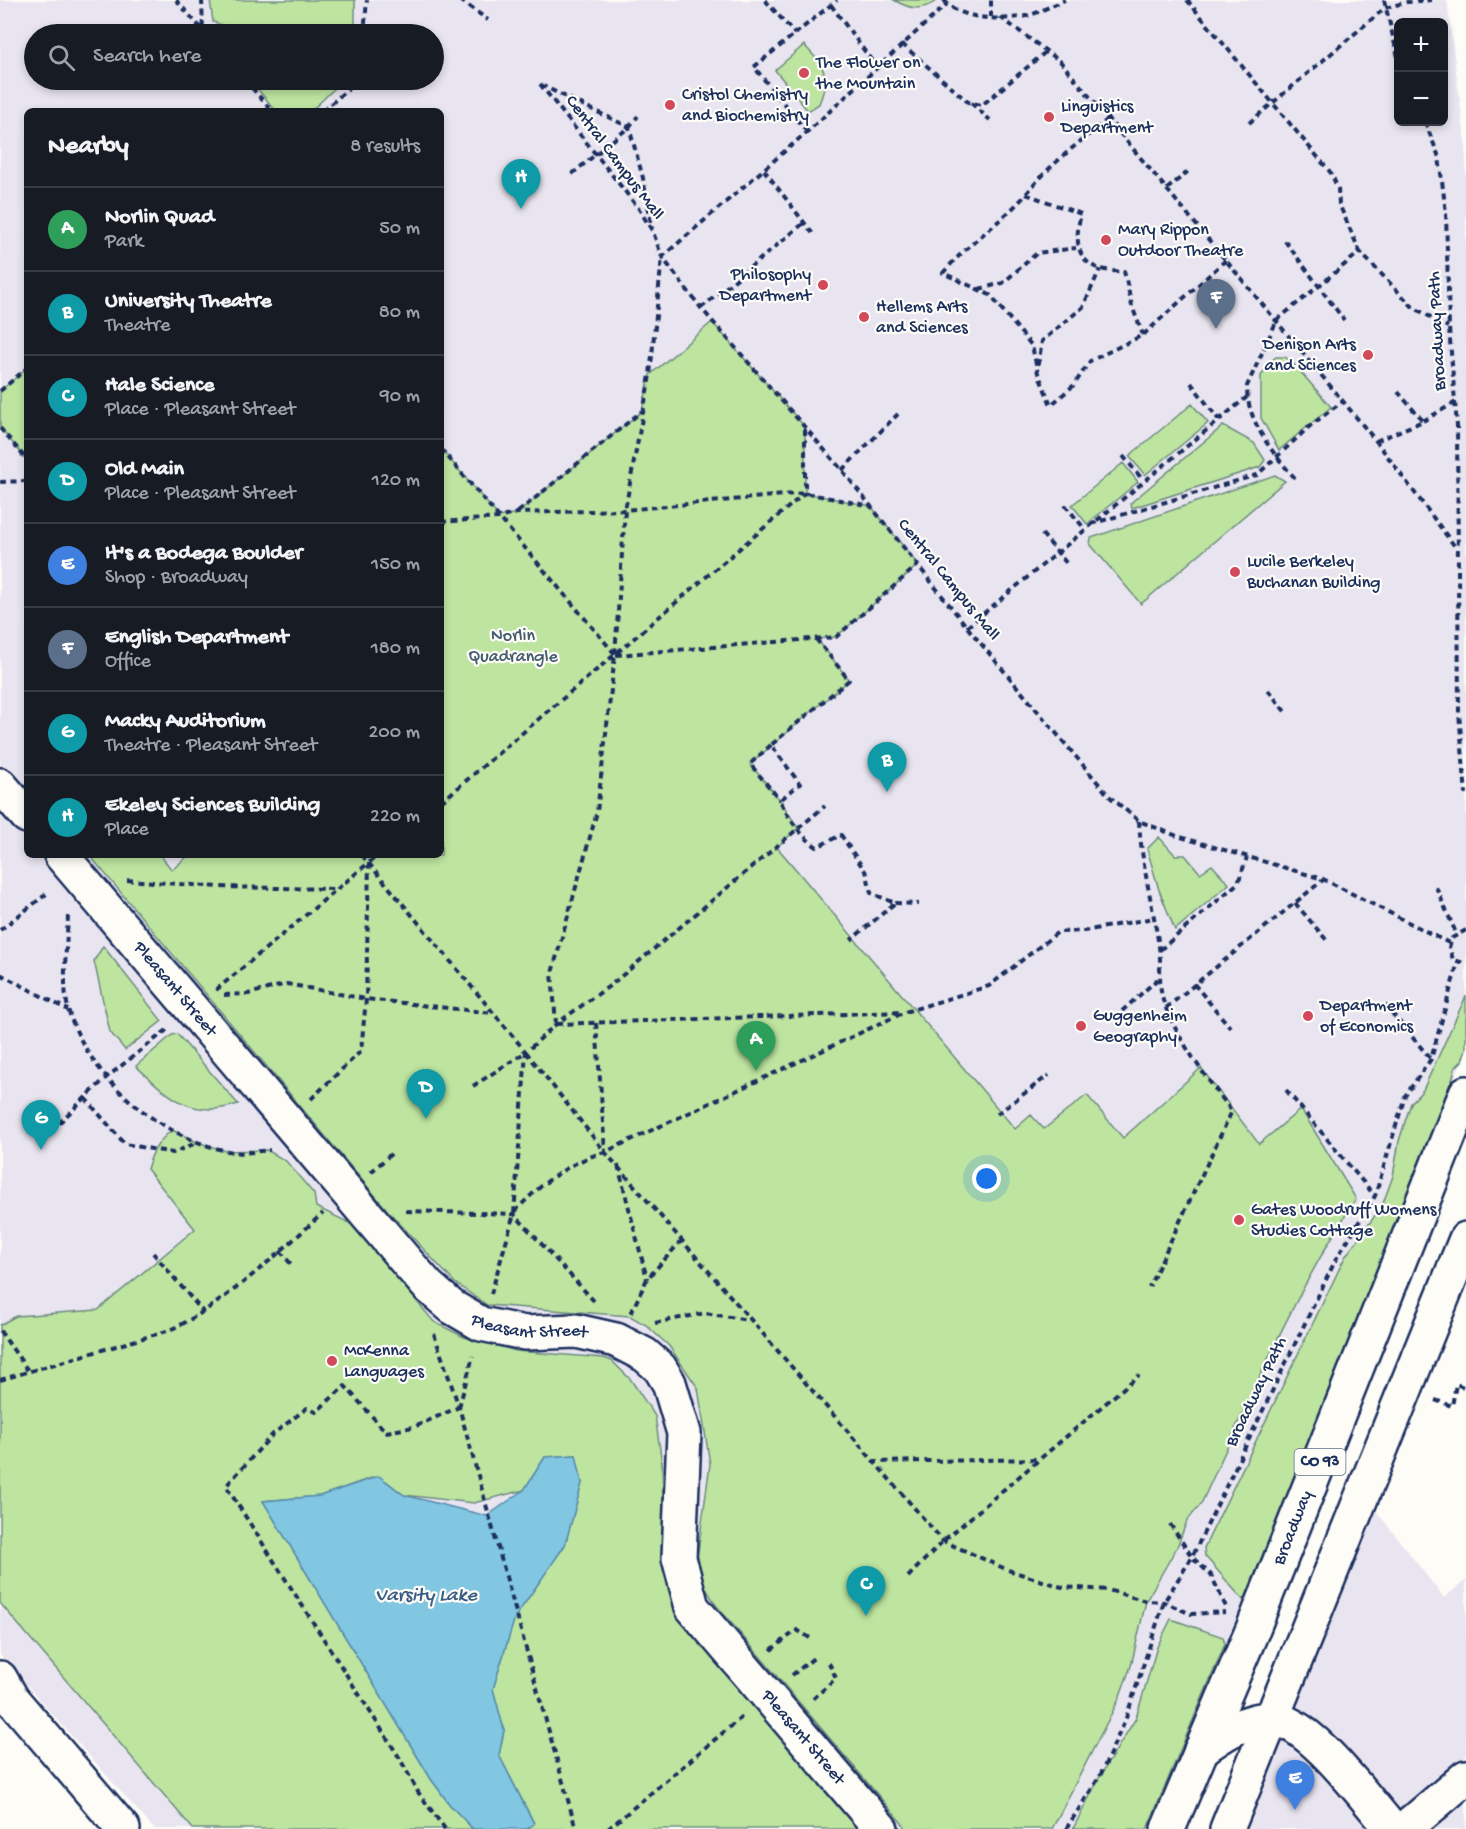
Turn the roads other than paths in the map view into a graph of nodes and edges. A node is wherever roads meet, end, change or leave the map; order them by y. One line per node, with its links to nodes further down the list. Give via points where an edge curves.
1 (0, 785): 2 (street)
2 (24, 813)
3 (68, 863): 11 (street, Pleasant Street, via 414,1269 452,1306 481,1324 525,1333 576,1331 616,1340 660,1368 669,1383 684,1433 679,1558 692,1608)
4 (1466, 1093): 8 (street, Broadway / CO 93)
5 (1466, 1239): 7 (street, CO 93)
6 (4, 1689): 10 (street)
7 (1272, 1719): 8 (street, via 1226,1732); 13 (street, CO 93); 14 (street, via 1295,1727 1326,1752)
8 (1201, 1750): 12 (street, Broadway / CO 93)
9 (1466, 1777): 15 (street)
10 (123, 1829)
11 (881, 1829)
12 (1168, 1829)
13 (1227, 1829)
14 (1392, 1829)
15 (1405, 1829)

